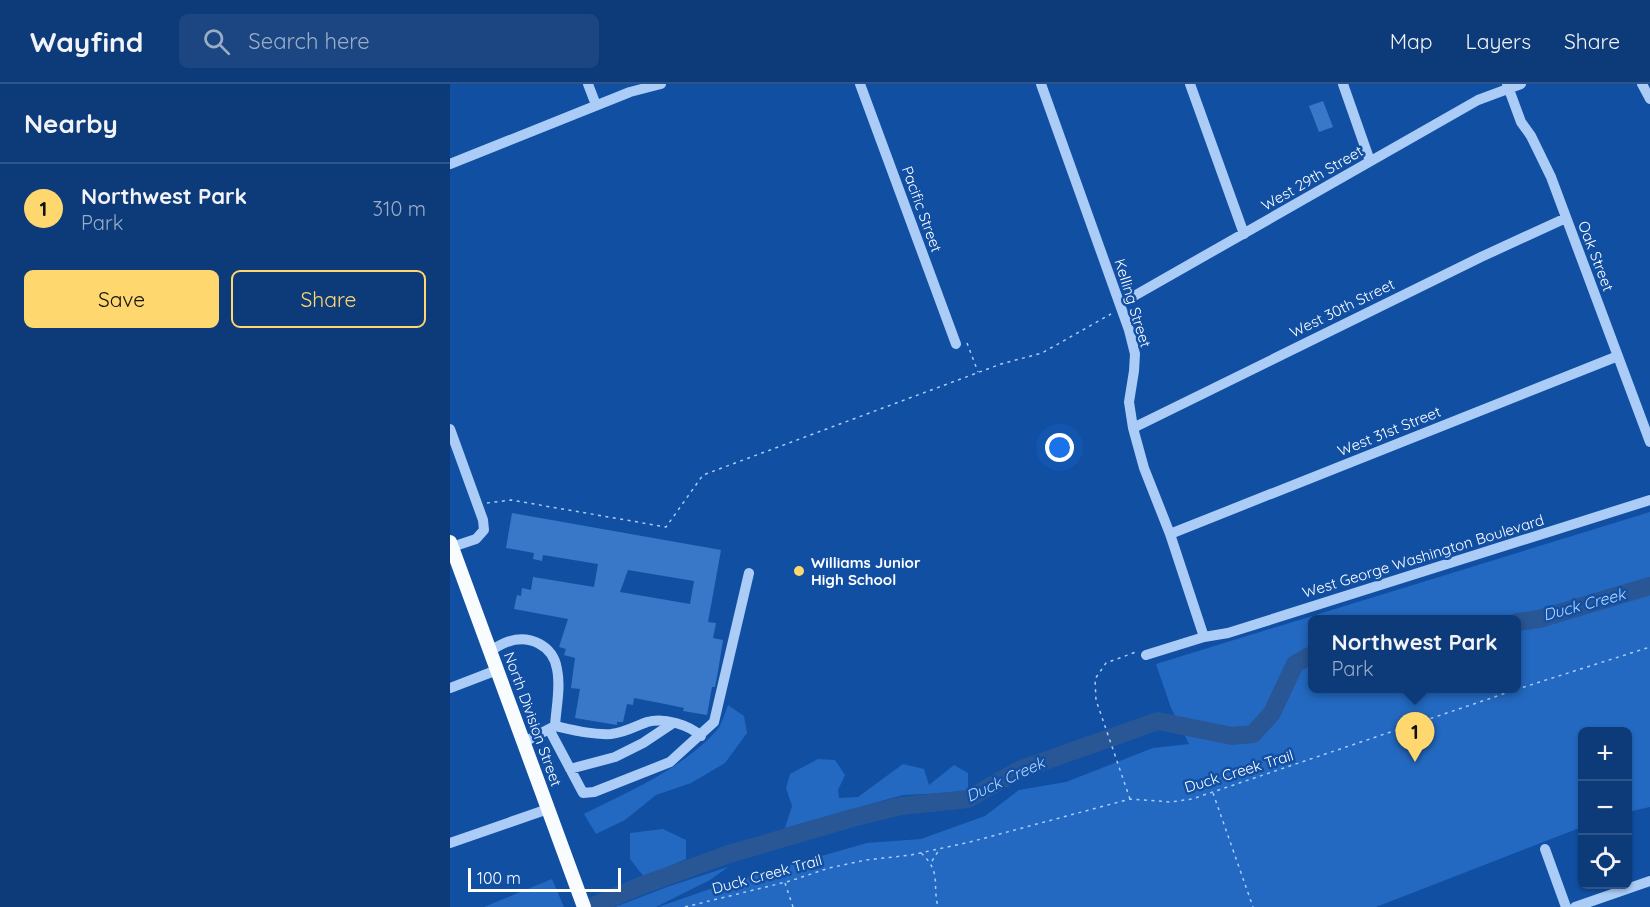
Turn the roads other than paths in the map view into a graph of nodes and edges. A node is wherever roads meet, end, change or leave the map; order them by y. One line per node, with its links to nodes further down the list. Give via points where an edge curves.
1 (588, 84): 11 (street)
2 (661, 84): 11 (street)
3 (860, 84): 17 (street, Pacific Street)
4 (1041, 84): 16 (street, Kelling Street)
5 (1191, 84): 15 (street)
6 (1343, 84): 12 (street)
7 (1521, 84): 9 (street, West 29th Street)
8 (1642, 84): 10 (street)
9 (1507, 86): 12 (street, West 29th Street); 14 (street, Oak Street, via 1521,122 1551,177)
10 (1650, 99)
11 (597, 105): 13 (street)
12 (1370, 161): 15 (street, West 29th Street)
13 (450, 164)
14 (1566, 218): 18 (street, Oak Street); 19 (street, West 30th Street)
15 (1244, 234): 16 (street, West 29th Street)
16 (1120, 304): 19 (street, Kelling Street, via 1135,354 1129,402)
17 (956, 344)
18 (1618, 356): 21 (street, Oak Street); 23 (street, West 31st Street)
19 (1133, 428): 23 (street, Kelling Street)
20 (450, 429): 24 (street, via 484,530 476,539)
21 (1650, 442)
22 (1650, 501): 26 (street, West George Washington Boulevard, via 1228,633)
23 (1170, 534): 26 (street, Kelling Street)
24 (451, 545): 27 (main road, North Division Street)
25 (749, 573): 33 (street, via 714,722)
26 (1204, 637): 28 (street, West George Washington Boulevard)
27 (490, 651): 29 (main road, North Division Street); 32 (street, via 507,641 526,639 546,647 557,668)
28 (1146, 656)
29 (497, 670): 30 (street); 34 (main road, North Division Street)
30 (450, 688)
31 (673, 723): 32 (street, via 650,721 613,734); 33 (street); 35 (street, via 615,757)
32 (552, 728): 34 (street); 35 (street)
33 (701, 736): 35 (street, via 670,762 594,792 583,793)
34 (524, 742): 36 (main road, North Division Street)
35 (570, 769)
36 (548, 808): 37 (street); 40 (main road, North Division Street)
37 (450, 843)
38 (1545, 849): 41 (street)
39 (1650, 881): 42 (street)
40 (584, 907)
41 (1566, 907)
42 (1575, 907)

